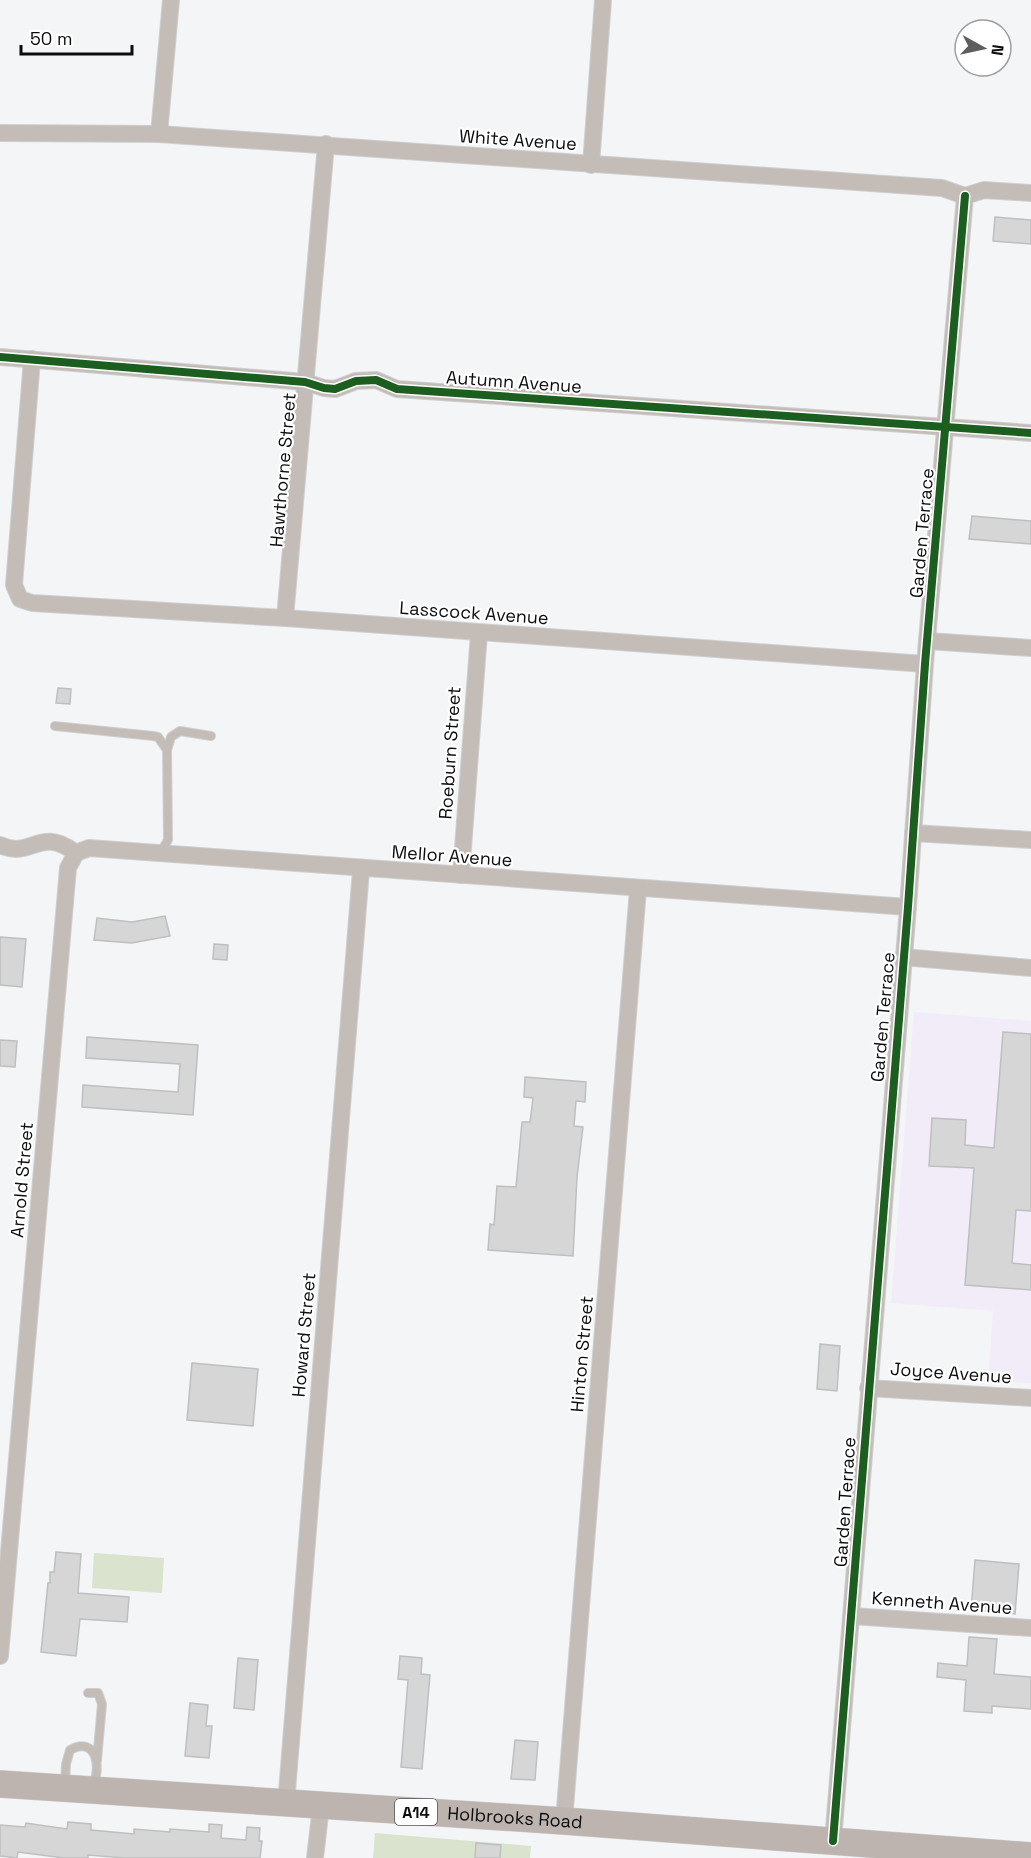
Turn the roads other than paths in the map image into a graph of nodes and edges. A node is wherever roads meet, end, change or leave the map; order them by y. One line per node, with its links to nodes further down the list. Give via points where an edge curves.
1 (171, 0): 4 (street)
2 (603, 0): 6 (street)
3 (0, 133): 4 (street, White Avenue)
4 (159, 134): 5 (street, White Avenue)
5 (326, 144): 6 (street, White Avenue); 11 (street, Hawthorne Street)
6 (591, 165): 8 (street, White Avenue, via 942,188)
7 (1031, 193): 8 (street, White Avenue, via 984,190)
8 (965, 196): 12 (street, Garden Terrace)
9 (0, 357): 10 (street, Autumn Avenue)
10 (32, 359): 11 (street, Autumn Avenue); 14 (street, Lasscock Avenue, via 14,585 20,599 32,603)
11 (305, 382): 12 (street, Autumn Avenue, via 334,389 356,381 376,380 397,389); 14 (street, Hawthorne Street)
12 (947, 427): 13 (street, Autumn Avenue); 16 (street, Garden Terrace)
13 (1031, 433)
14 (285, 618): 15 (street, Lasscock Avenue)
15 (479, 633): 18 (street, Lasscock Avenue); 28 (street, Roeburn Street)
16 (928, 641): 17 (street); 18 (street, Garden Terrace)
17 (1031, 648)
18 (925, 664): 22 (street, Garden Terrace)
19 (55, 726): 21 (lane, via 158,737)
20 (211, 736): 21 (lane, via 180,731 171,737)
21 (167, 750): 26 (lane, via 168,840)
22 (914, 833): 23 (street); 30 (street, Garden Terrace)
23 (1031, 840)
24 (0, 845): 25 (street, via 23,849 53,841)
25 (76, 853): 26 (street, Mellor Avenue, via 89,848); 37 (street, Arnold Street, via 68,868)
26 (159, 854): 27 (street, Mellor Avenue)
27 (361, 870): 28 (street, Mellor Avenue); 42 (street, Howard Street)
28 (461, 875): 29 (street, Mellor Avenue)
29 (638, 889): 30 (street, Mellor Avenue); 44 (street, Hinton Street)
30 (908, 907): 31 (street, Garden Terrace)
31 (903, 957): 32 (street); 33 (street, Garden Terrace)
32 (1031, 968)
33 (868, 1388): 34 (street, Joyce Avenue); 35 (street, Garden Terrace)
34 (1031, 1398)
35 (851, 1616): 36 (street, Kenneth Avenue); 45 (street, Garden Terrace)
36 (1031, 1628)
37 (0, 1656)
38 (88, 1693): 39 (lane, via 98,1693 102,1704)
39 (97, 1761): 41 (lane, via 96,1780); 41 (lane, via 89,1749 70,1750 66,1764)
40 (0, 1784): 41 (main road, Holbrooks Road / A14)
41 (78, 1789): 42 (main road, Holbrooks Road / A14)
42 (286, 1804): 43 (main road, Holbrooks Road / A14)
43 (321, 1806): 44 (main road, Holbrooks Road / A14); 48 (street)
44 (564, 1821): 45 (main road, Holbrooks Road / A14)
45 (832, 1841): 46 (main road, Holbrooks Road / A14)
46 (911, 1853): 47 (main road, Holbrooks Road / A14)
47 (1031, 1856)
48 (315, 1858)

